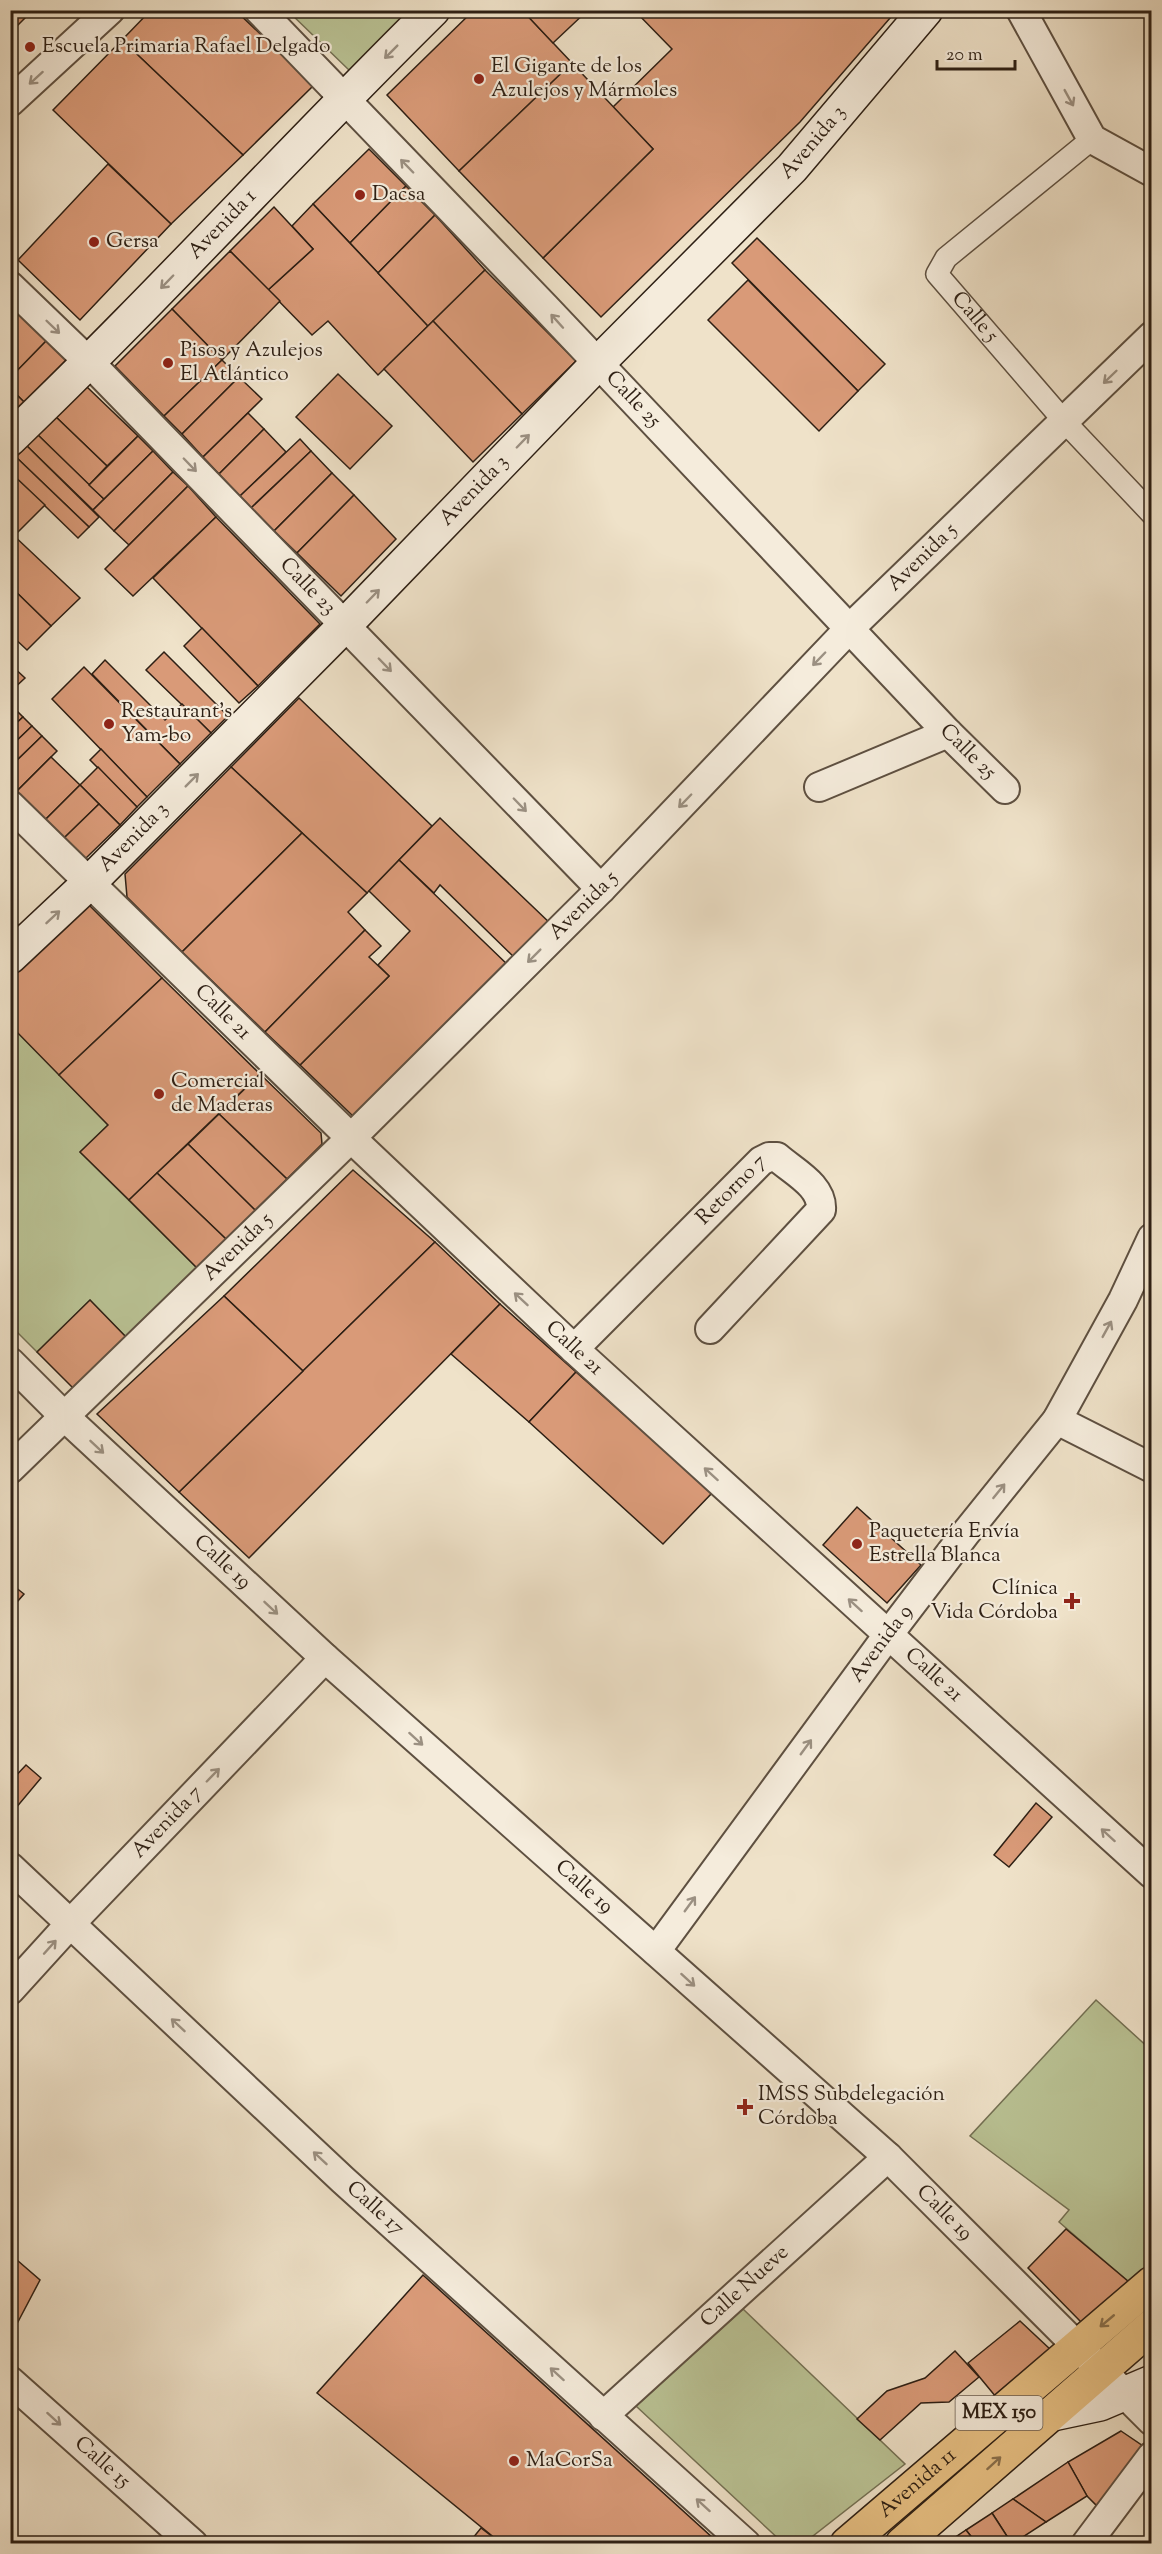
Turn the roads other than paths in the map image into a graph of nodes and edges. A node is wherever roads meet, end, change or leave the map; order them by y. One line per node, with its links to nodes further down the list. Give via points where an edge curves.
1 (110, 10): 7 (street, one-way to 7)
2 (259, 10): 6 (street, Calle 25)
3 (433, 10): 6 (main road, Avenida 1, one-way to 6)
4 (926, 10): 13 (main road, Avenida 3, via 792,168)
5 (1021, 10): 8 (street, one-way to 8)
6 (342, 99): 12 (main road, Avenida 1, one-way to 12); 13 (street, Calle 25, one-way to 6)
7 (10, 102)
8 (1092, 139): 9 (street); 14 (street, Calle 5, via 946,258 938,274)
9 (1152, 172)
10 (10, 286): 12 (street, Calle 23, one-way to 12)
11 (1152, 336): 14 (street, Avenida 5, one-way to 14)
12 (90, 363): 15 (main road, Avenida 1); 17 (street, Calle 23, one-way to 17)
13 (597, 364): 17 (main road, Avenida 3, one-way to 13); 18 (street, Calle 25)
14 (1064, 421): 16 (street, Calle 5); 18 (street, Avenida 5)
15 (10, 439)
16 (1152, 514)
17 (346, 624): 23 (main road, Avenida 3, one-way to 17); 24 (street, Calle 23, one-way to 24)
18 (849, 629): 19 (street, Calle 25); 24 (street, Avenida 5, one-way to 24)
19 (948, 733): 20 (street); 21 (street, Calle 25)
20 (819, 787)
21 (1005, 789)
22 (10, 806): 23 (street, Calle 21)
23 (90, 882): 25 (main road, Avenida 3, one-way to 23); 26 (street, Calle 21)
24 (601, 889): 26 (street, Avenida 5, one-way to 26)
25 (10, 957)
26 (351, 1138): 29 (street, Calle 21, one-way to 26); 31 (street, Avenida 5)
27 (1152, 1238): 32 (street, Avenida 9, one-way to 27)
28 (710, 1329): 29 (street, Retorno 7, via 822,1210 818,1192 777,1157 761,1161)
29 (574, 1348): 35 (street, Calle 21, one-way to 29)
30 (10, 1362): 31 (street, Calle 19)
31 (64, 1416): 34 (street, Avenida 5); 36 (street, Calle 19, one-way to 36)
32 (1057, 1420): 33 (street); 35 (street, Avenida 9, one-way to 32)
33 (1152, 1468)
34 (10, 1469)
35 (888, 1635): 38 (street, Calle 21, one-way to 35); 40 (street, Avenida 9, one-way to 35)
36 (325, 1658): 39 (street, Avenida 7, one-way to 36); 40 (street, Calle 19, one-way to 40)
37 (10, 1867): 39 (street, Calle 17)
38 (1152, 1874)
39 (70, 1924): 41 (street, Avenida 7, one-way to 39); 50 (street, Calle 17, one-way to 39)
40 (656, 1952): 42 (street, Calle 19, one-way to 42)
41 (10, 1990)
42 (888, 2157): 45 (street, Calle 19); 50 (street, Calle Nueve)
43 (1152, 2283): 45 (main road, Avenida 11 / MEX 150, one-way to 45)
44 (1152, 2326): 46 (main road, MEX 150)
45 (1076, 2346): 46 (street, Calle 19); 53 (main road, Avenida 11 / MEX 150)
46 (1099, 2370): 48 (street, Calle 19); 49 (main road, MEX 150)
47 (10, 2380): 55 (street, Calle 15, one-way to 55)
48 (1137, 2388): 49 (main road, Avenida 11, via 1100,2404); 51 (street, Calle 19)
49 (1048, 2415): 54 (main road, Avenida 11 / MEX 150, one-way to 49)
50 (603, 2416): 56 (street, Calle 17, one-way to 50)
51 (1152, 2421)
52 (1152, 2456): 59 (street)
53 (945, 2461): 54 (main road); 57 (main road, Avenida 11 / MEX 150)
54 (965, 2489): 58 (main road, Avenida 11 / MEX 150)
55 (193, 2544)
56 (746, 2544)
57 (847, 2544)
58 (902, 2544)
59 (1086, 2544)

